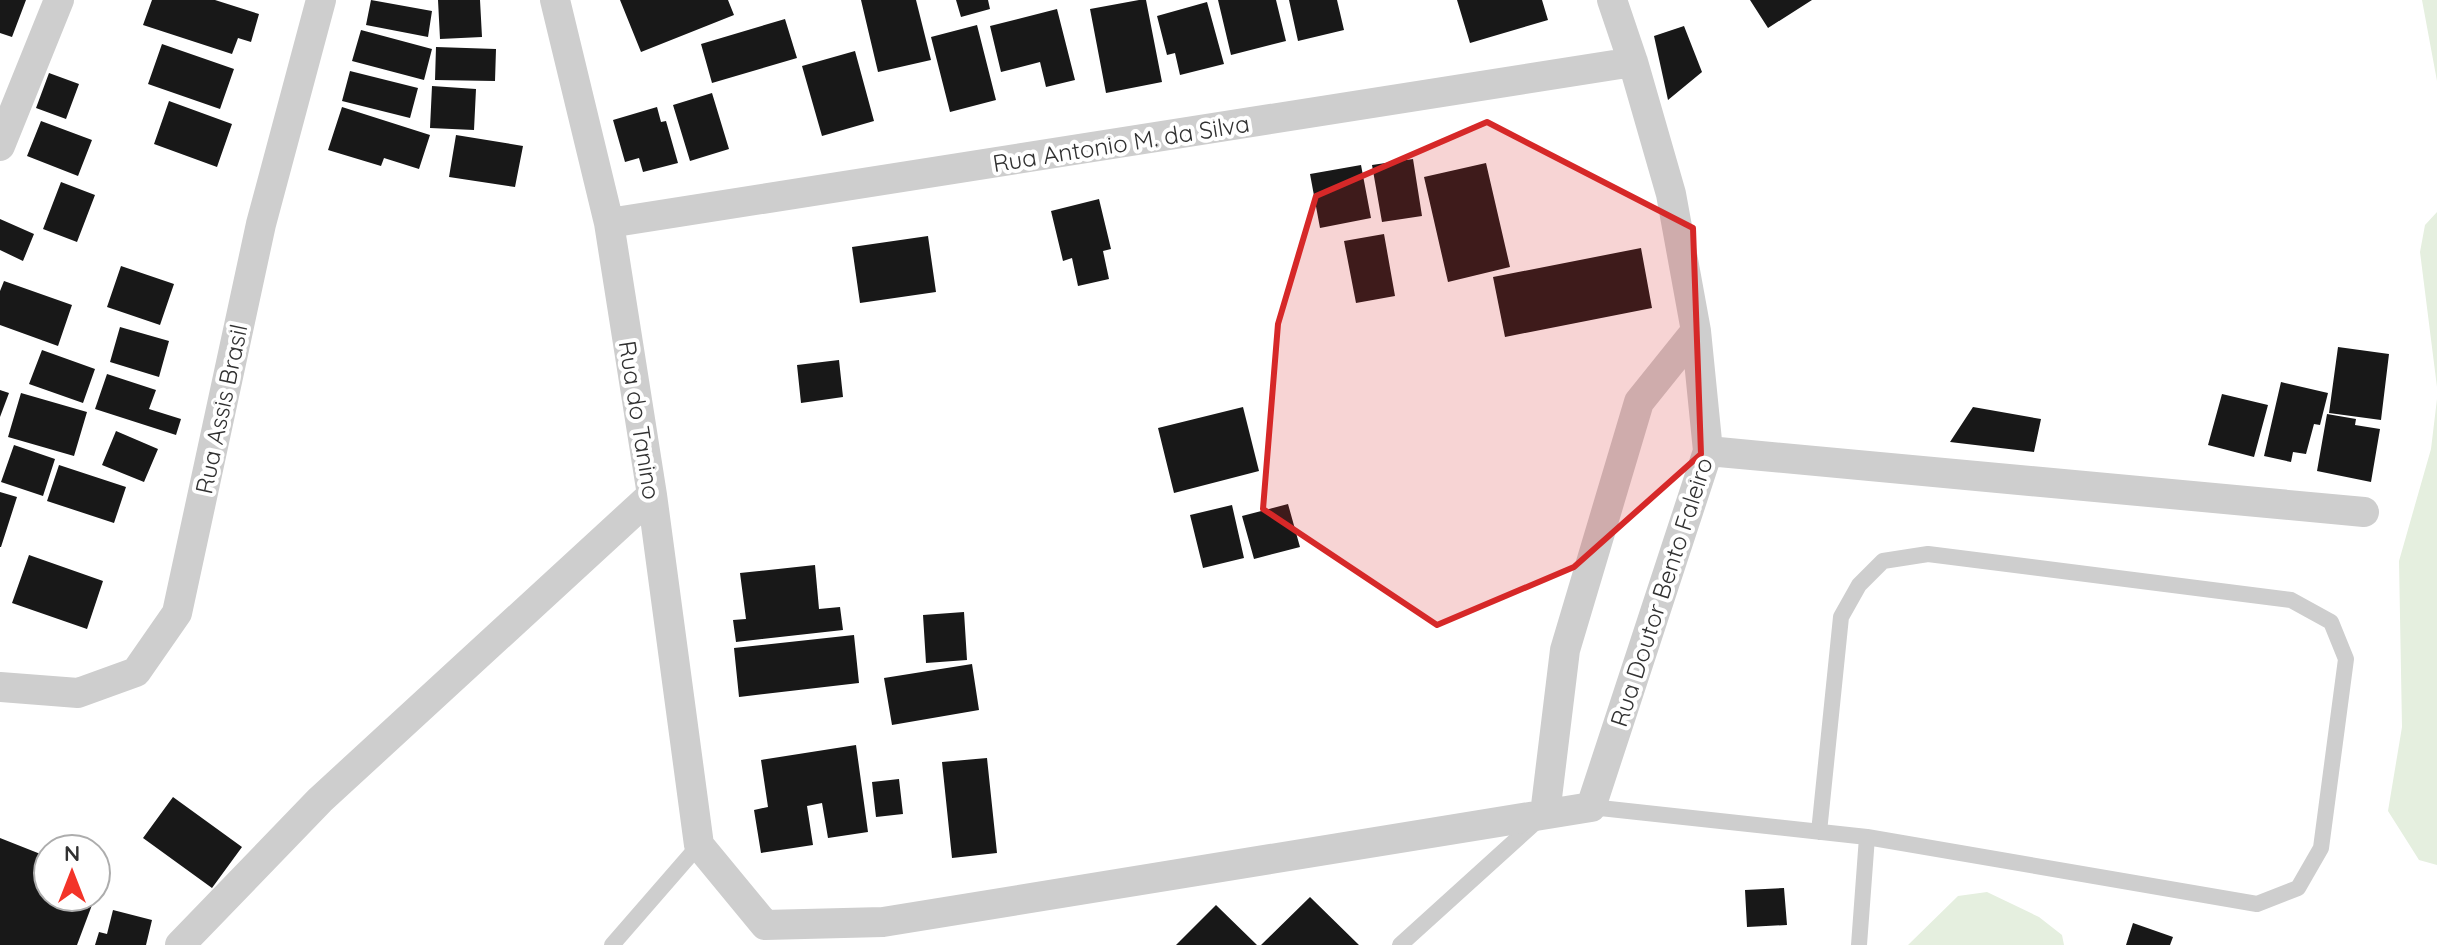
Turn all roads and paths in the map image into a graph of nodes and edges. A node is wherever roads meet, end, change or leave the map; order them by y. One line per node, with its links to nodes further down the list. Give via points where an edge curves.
1 (59, 0): 6 (street)
2 (321, 0): 12 (street, Rua Assis Brasil, via 261,224 177,613 136,672 78,693)
3 (555, 0): 7 (street, Rua do Tanino)
4 (1612, 0): 5 (street, Rua Doutor Bento Faleiro)
5 (1633, 62): 7 (street, Rua Antonio M. da Silva); 8 (street, Rua Doutor Bento Faleiro, via 1671,194)
6 (2, 135)
7 (609, 223): 10 (street, Rua do Tanino)
8 (1696, 331): 9 (street, Rua Doutor Bento Faleiro); 14 (street, via 1639,402 1565,650)
9 (1708, 451): 11 (street); 13 (street, Rua Doutor Bento Faleiro)
10 (652, 495): 17 (street, Rua do Tanino); 18 (street, via 320,800)
11 (2364, 512)
12 (0, 687)
13 (1591, 807): 14 (street); 15 (lane)
14 (1545, 814): 17 (street, via 883,922 765,925); 20 (lane)
15 (1819, 832): 16 (lane); 16 (lane, via 1841,617 1859,585 1883,561 1928,554 2291,600 2331,622 2346,659 2321,848 2298,888 2257,904)
16 (1867, 837): 21 (lane)
17 (699, 845): 19 (lane)
18 (180, 945)
19 (612, 945)
20 (1400, 945)
21 (1859, 945)

